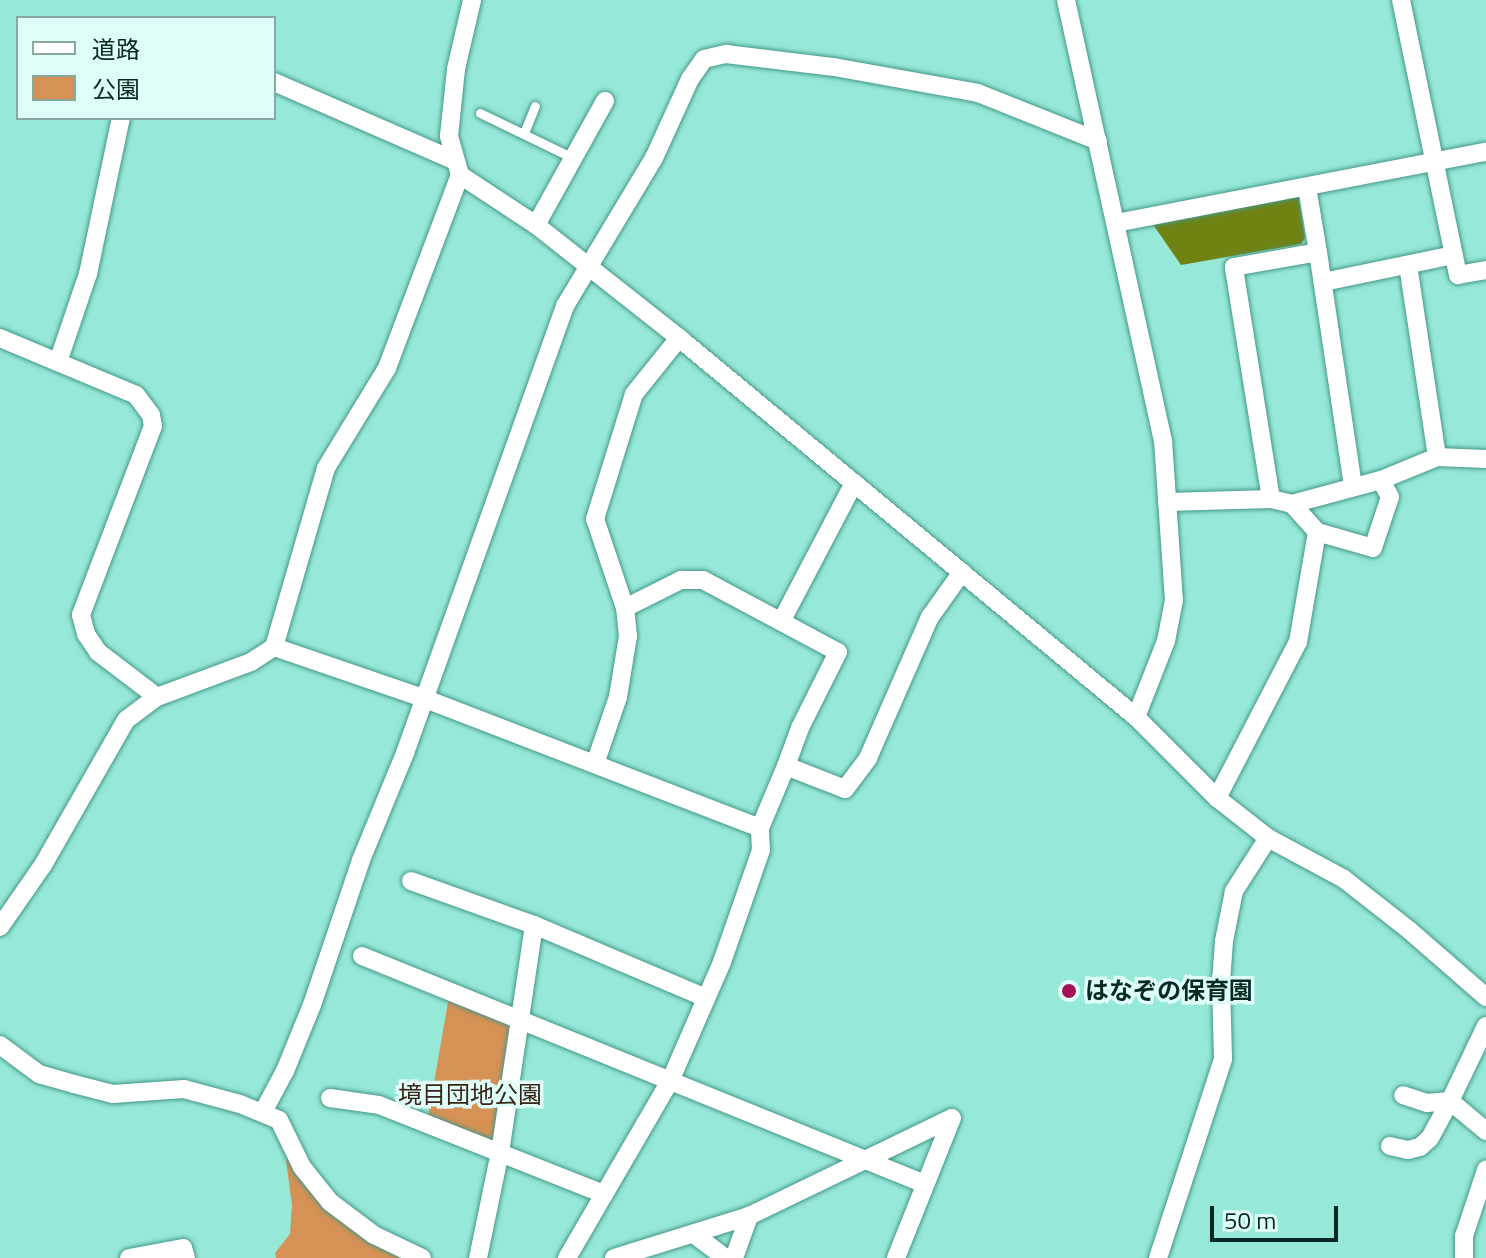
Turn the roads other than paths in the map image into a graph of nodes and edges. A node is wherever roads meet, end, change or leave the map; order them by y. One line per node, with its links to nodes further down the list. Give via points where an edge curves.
1 (472, 0): 14 (street, via 456,69 449,136)
2 (1066, 0): 10 (street)
3 (1401, 0): 13 (street)
4 (276, 83): 14 (street)
5 (605, 101): 12 (street)
6 (535, 106): 9 (lane)
7 (480, 113): 9 (lane)
8 (121, 120): 26 (street, via 88,274)
9 (524, 133): 12 (lane)
10 (1098, 141): 16 (street); 21 (street, via 978,93 834,67 726,54 704,59 654,158)
11 (1486, 152): 13 (street)
12 (573, 158): 17 (street)
13 (1432, 162): 15 (street); 19 (street)
14 (458, 168): 17 (street); 39 (street, via 387,368 326,468)
15 (1307, 187): 16 (street); 18 (street)
16 (1116, 223): 33 (street, via 1163,440)
17 (536, 225): 21 (street)
18 (1318, 252): 23 (street); 32 (street, via 1234,267)
19 (1453, 255): 20 (street); 22 (street, via 1458,275)
20 (1408, 265): 23 (street); 27 (street)
21 (588, 266): 25 (street); 41 (street, via 565,306)
22 (1486, 270)
23 (1323, 282): 31 (street)
24 (0, 338): 26 (street)
25 (679, 338): 30 (street); 37 (street, via 634,394 595,519)
26 (58, 362): 40 (street, via 136,395 151,415 153,426 81,615 98,652)
27 (1437, 457): 28 (street); 29 (street)
28 (1486, 459)
29 (1381, 480): 31 (street); 35 (street, via 1390,497 1373,548)
30 (854, 483): 36 (street); 38 (street)
31 (1353, 487): 34 (street)
32 (1271, 499): 33 (street); 34 (street)
33 (1167, 502): 42 (street, via 1174,600 1166,641)
34 (1292, 504): 35 (street)
35 (1317, 532): 45 (street, via 1298,642)
36 (962, 572): 42 (street); 44 (street, via 930,617 868,758 845,789)
37 (625, 608): 38 (street, via 681,580 703,580); 43 (street, via 623,675)
38 (782, 620): 44 (street, via 838,652)
39 (274, 647): 40 (street, via 251,662); 41 (street)
40 (157, 697): 50 (street, via 126,720 43,865)
41 (423, 698): 43 (street); 61 (street, via 312,1005)
42 (1136, 717): 45 (street)
43 (595, 764): 46 (street)
44 (786, 766): 46 (street)
45 (1217, 798): 47 (street)
46 (760, 828): 53 (street, via 761,850)
47 (1268, 838): 52 (street, via 1344,879); 80 (street, via 1234,891 1221,982 1223,1059)
48 (411, 881): 49 (street)
49 (534, 925): 53 (street); 54 (street)
50 (0, 927)
51 (362, 956): 54 (street)
52 (1486, 997)
53 (706, 998): 57 (street)
54 (521, 1020): 57 (street); 64 (street)
55 (1486, 1026): 60 (street)
56 (0, 1045): 61 (street, via 39,1074 113,1094 184,1089)
57 (671, 1079): 65 (street); 68 (street)
58 (1403, 1095): 60 (street, via 1427,1103)
59 (330, 1098): 64 (street, via 379,1105)
60 (1450, 1101): 62 (street); 63 (street, via 1420,1147)
61 (263, 1112): 73 (street, via 279,1120 302,1167 330,1202 374,1235)
62 (1486, 1131)
63 (1390, 1146)
64 (500, 1152): 68 (street); 74 (street)
65 (867, 1161): 67 (street); 67 (street, via 952,1118); 69 (street)
66 (1486, 1170): 81 (street, via 1464,1236)
67 (925, 1184): 79 (street)
68 (604, 1194): 75 (street)
69 (749, 1216): 70 (street); 78 (street)
70 (695, 1235): 76 (street); 77 (street)
71 (129, 1258): 72 (street, via 183,1248)
72 (186, 1258)
73 (422, 1258)
74 (478, 1258)
75 (567, 1258)
76 (614, 1258)
77 (725, 1258)
78 (734, 1258)
79 (896, 1258)
80 (1158, 1258)
81 (1464, 1258)

